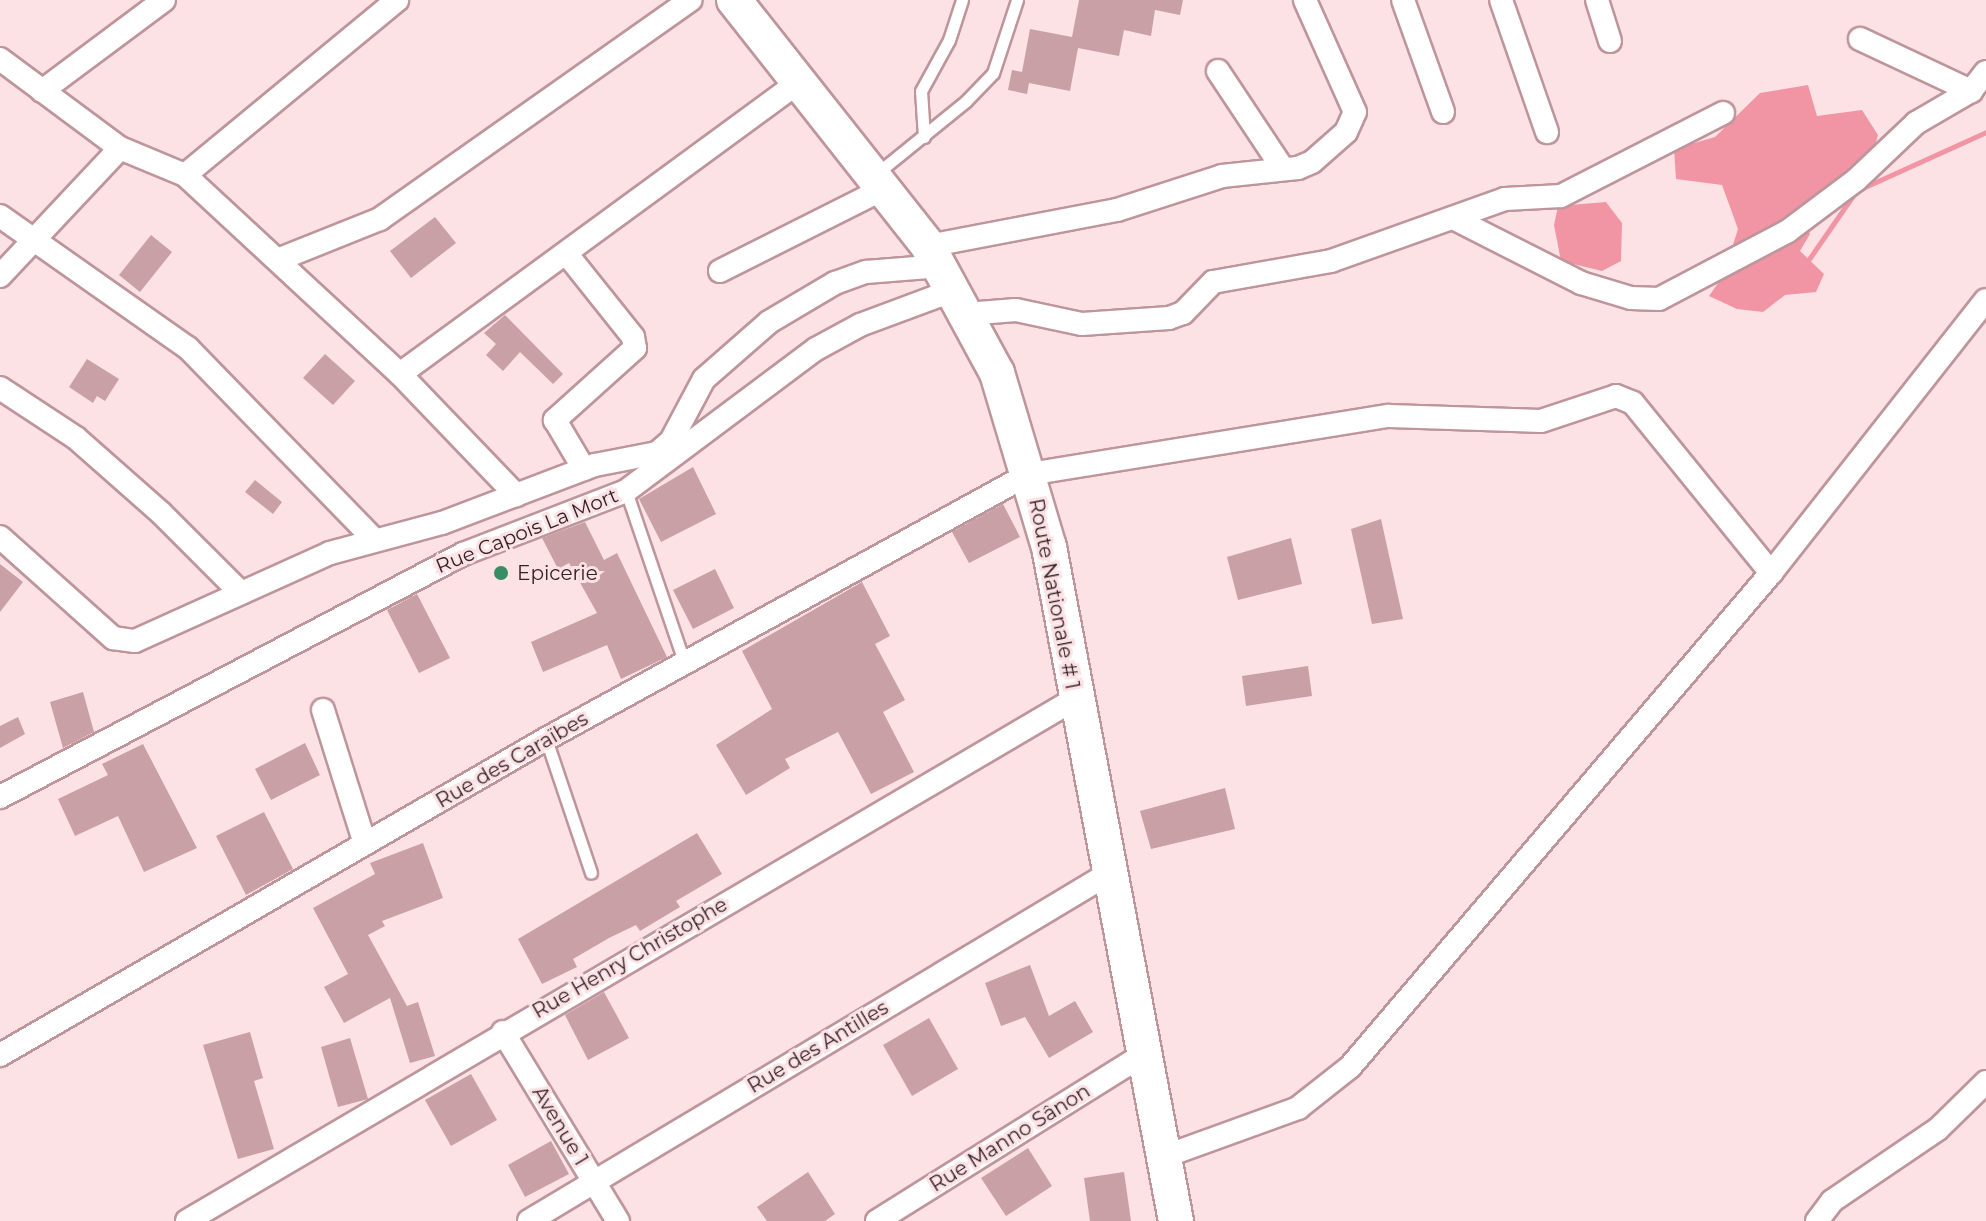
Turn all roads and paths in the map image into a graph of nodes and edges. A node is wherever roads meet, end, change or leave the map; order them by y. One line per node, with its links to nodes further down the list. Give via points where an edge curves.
1 (164, 0): 17 (street)
2 (397, 0): 25 (street)
3 (691, 0): 31 (street, via 380,219)
4 (734, 0): 16 (main road, Route Nationale # 1)
5 (962, 0): 22 (lane, via 949,40 921,91)
6 (1017, 0): 22 (lane, via 993,73)
7 (1305, 0): 24 (street, via 1355,112 1346,132 1312,162 1298,168)
8 (1403, 0): 19 (street)
9 (1501, 0): 21 (street)
10 (1597, 0): 12 (street)
11 (1860, 39): 18 (street)
12 (1610, 41)
13 (0, 59): 17 (street)
14 (1218, 71): 24 (street)
15 (1986, 72): 18 (street)
16 (799, 82): 26 (main road, Route Nationale # 1); 30 (street)
17 (42, 91): 23 (street)
18 (1971, 91): 28 (street, via 1916,123 1856,180 1788,231 1659,299 1631,298 1581,283)
19 (1443, 112)
20 (1723, 113): 28 (street, via 1587,186 1561,196 1505,199)
21 (1547, 132)
22 (924, 137): 26 (lane)
23 (120, 148): 25 (street); 29 (street)
24 (1281, 166): 34 (street, via 1222,176 1117,210)
25 (185, 175): 31 (street)
26 (878, 182): 32 (street); 34 (main road, Route Nationale # 1)
27 (0, 216): 29 (street)
28 (1453, 218): 34 (street, via 1331,261 1213,282 1183,313 1169,318 1082,324 1016,310)
29 (33, 237): 33 (street); 43 (street, via 188,348)
30 (566, 253): 36 (street); 38 (street, via 633,337 635,348 555,420)
31 (280, 259): 36 (street)
32 (720, 271)
33 (0, 276)
34 (947, 279): 38 (street, via 866,272 835,283 739,344 704,379 671,441 657,453); 39 (main road, Route Nationale # 1, via 997,373); 40 (street, Rue Capois La Mort, via 816,349)
35 (1986, 300): 44 (street)
36 (400, 374): 41 (street)
37 (0, 388): 45 (street, via 76,438)
38 (584, 469): 41 (street)
39 (1029, 474): 44 (street, Rue des Caraïbes, via 1389,416 1541,421 1616,396 1633,403); 46 (street, Rue des Caraïbes); 47 (main road, Route Nationale # 1, via 1049,547)
40 (626, 491): 46 (lane); 50 (street, Rue Capois La Mort, via 463,554)
41 (516, 495): 43 (street, via 442,523)
42 (0, 537): 45 (street, via 124,643)
43 (374, 539): 45 (street)
44 (1771, 573): 58 (street, via 1350,1067 1298,1108)
45 (241, 593)
46 (685, 664): 49 (street, Rue des Caraïbes)
47 (1075, 699): 53 (main road, Route Nationale # 1); 54 (street, Rue Henry Christophe)
48 (323, 710): 51 (street)
49 (546, 739): 51 (street, Rue des Caraïbes); 52 (lane)
50 (0, 797)
51 (365, 844): 55 (street, Rue des Caraïbes)
52 (591, 873)
53 (1108, 874): 56 (main road, Route Nationale # 1); 59 (street, Rue des Antilles)
54 (503, 1032): 59 (street, Avenue 1); 61 (street, Rue Henry Christophe)
55 (0, 1055)
56 (1143, 1055): 58 (main road, Route Nationale # 1); 64 (street, Rue Manno Sânon)
57 (1986, 1082): 65 (street, via 1938,1129 1832,1201)
58 (1163, 1157): 60 (main road, Route Nationale # 1)
59 (594, 1181): 62 (street, Rue des Antilles); 63 (street, Avenue 1)
60 (1172, 1219)
61 (187, 1221)
62 (529, 1221)
63 (618, 1221)
64 (877, 1221)
65 (1817, 1221)

